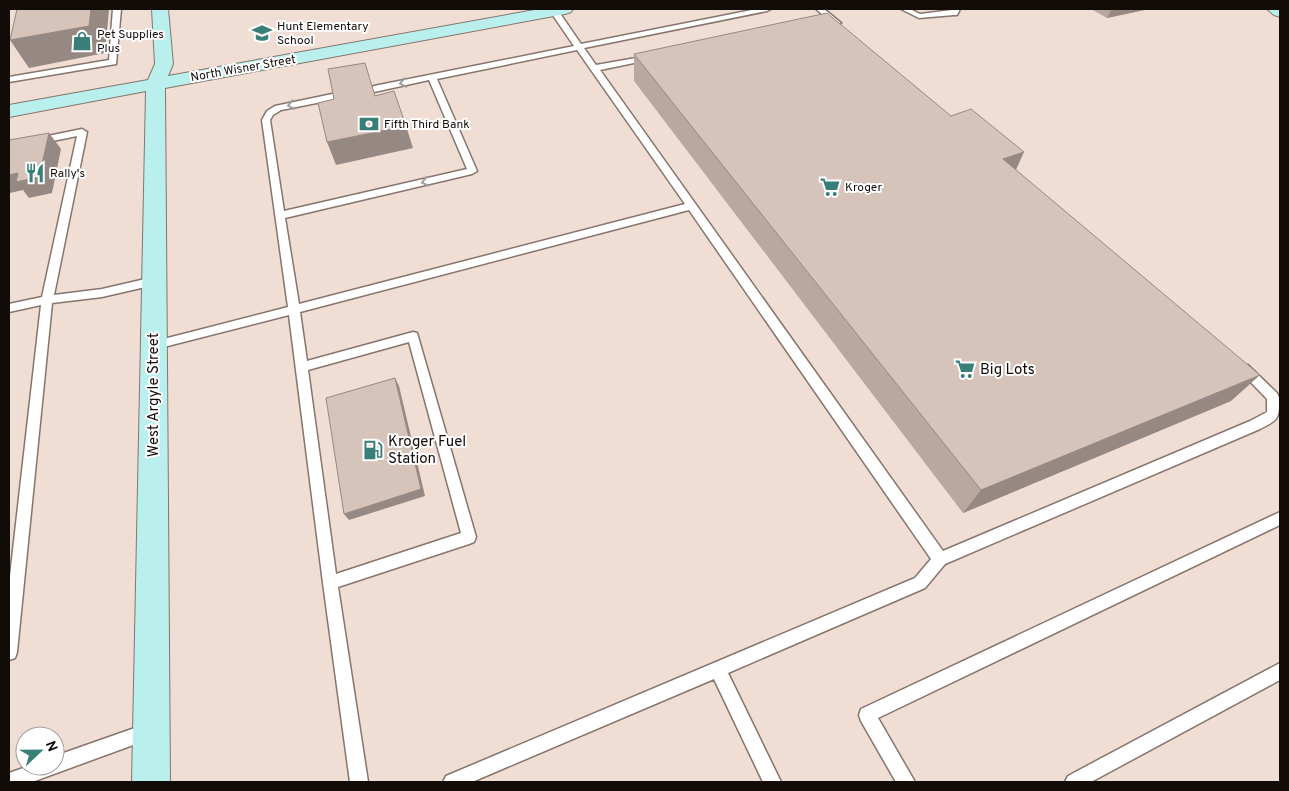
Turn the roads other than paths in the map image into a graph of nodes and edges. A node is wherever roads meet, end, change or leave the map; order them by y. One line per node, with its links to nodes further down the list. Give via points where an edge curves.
1 (117, 9): 15 (lane, via 114,62)
2 (160, 9): 16 (street, West Argyle Street, via 164,64)
3 (767, 9): 11 (lane)
4 (905, 9): 5 (lane, via 919,16 954,13)
5 (956, 9)
6 (1275, 9): 8 (street)
7 (559, 10): 11 (lane); 16 (street, North Wisner Street)
8 (1280, 12)
9 (824, 16): 10 (lane)
10 (846, 31)
11 (580, 46): 13 (lane); 14 (lane)
12 (661, 54): 13 (lane)
13 (595, 68): 21 (lane)
14 (432, 77): 17 (lane, one-way to 17); 22 (lane, one-way to 22, via 472,171)
15 (9, 80)
16 (156, 84): 19 (street, North Wisner Street); 23 (street, West Argyle Street)
17 (374, 88)
18 (337, 96): 22 (lane, one-way to 22, via 278,108 266,120)
19 (9, 111)
20 (9, 147): 24 (lane, via 82,132)
21 (691, 206): 26 (lane); 31 (lane)
22 (279, 216): 26 (lane)
23 (154, 280): 24 (lane, via 102,293); 27 (street, West Argyle Street)
24 (46, 300): 25 (lane); 33 (lane)
25 (9, 308)
26 (294, 309): 27 (lane); 29 (lane)
27 (152, 346): 36 (street, West Argyle Street)
28 (1234, 359): 31 (lane, via 1272,397 1273,416)
29 (302, 367): 32 (lane); 32 (lane, via 413,336 469,537)
30 (1280, 518): 44 (lane, via 868,715)
31 (940, 559): 34 (lane, via 920,583)
32 (330, 583): 41 (lane)
33 (9, 652)
34 (718, 669): 42 (lane); 43 (lane)
35 (1280, 671): 45 (lane)
36 (152, 730): 37 (lane); 40 (street, West Argyle Street)
37 (65, 762)
38 (26, 776): 39 (lane)
39 (9, 782)
40 (151, 782)
41 (359, 782)
42 (452, 782)
43 (772, 782)
44 (906, 782)
45 (1074, 782)

